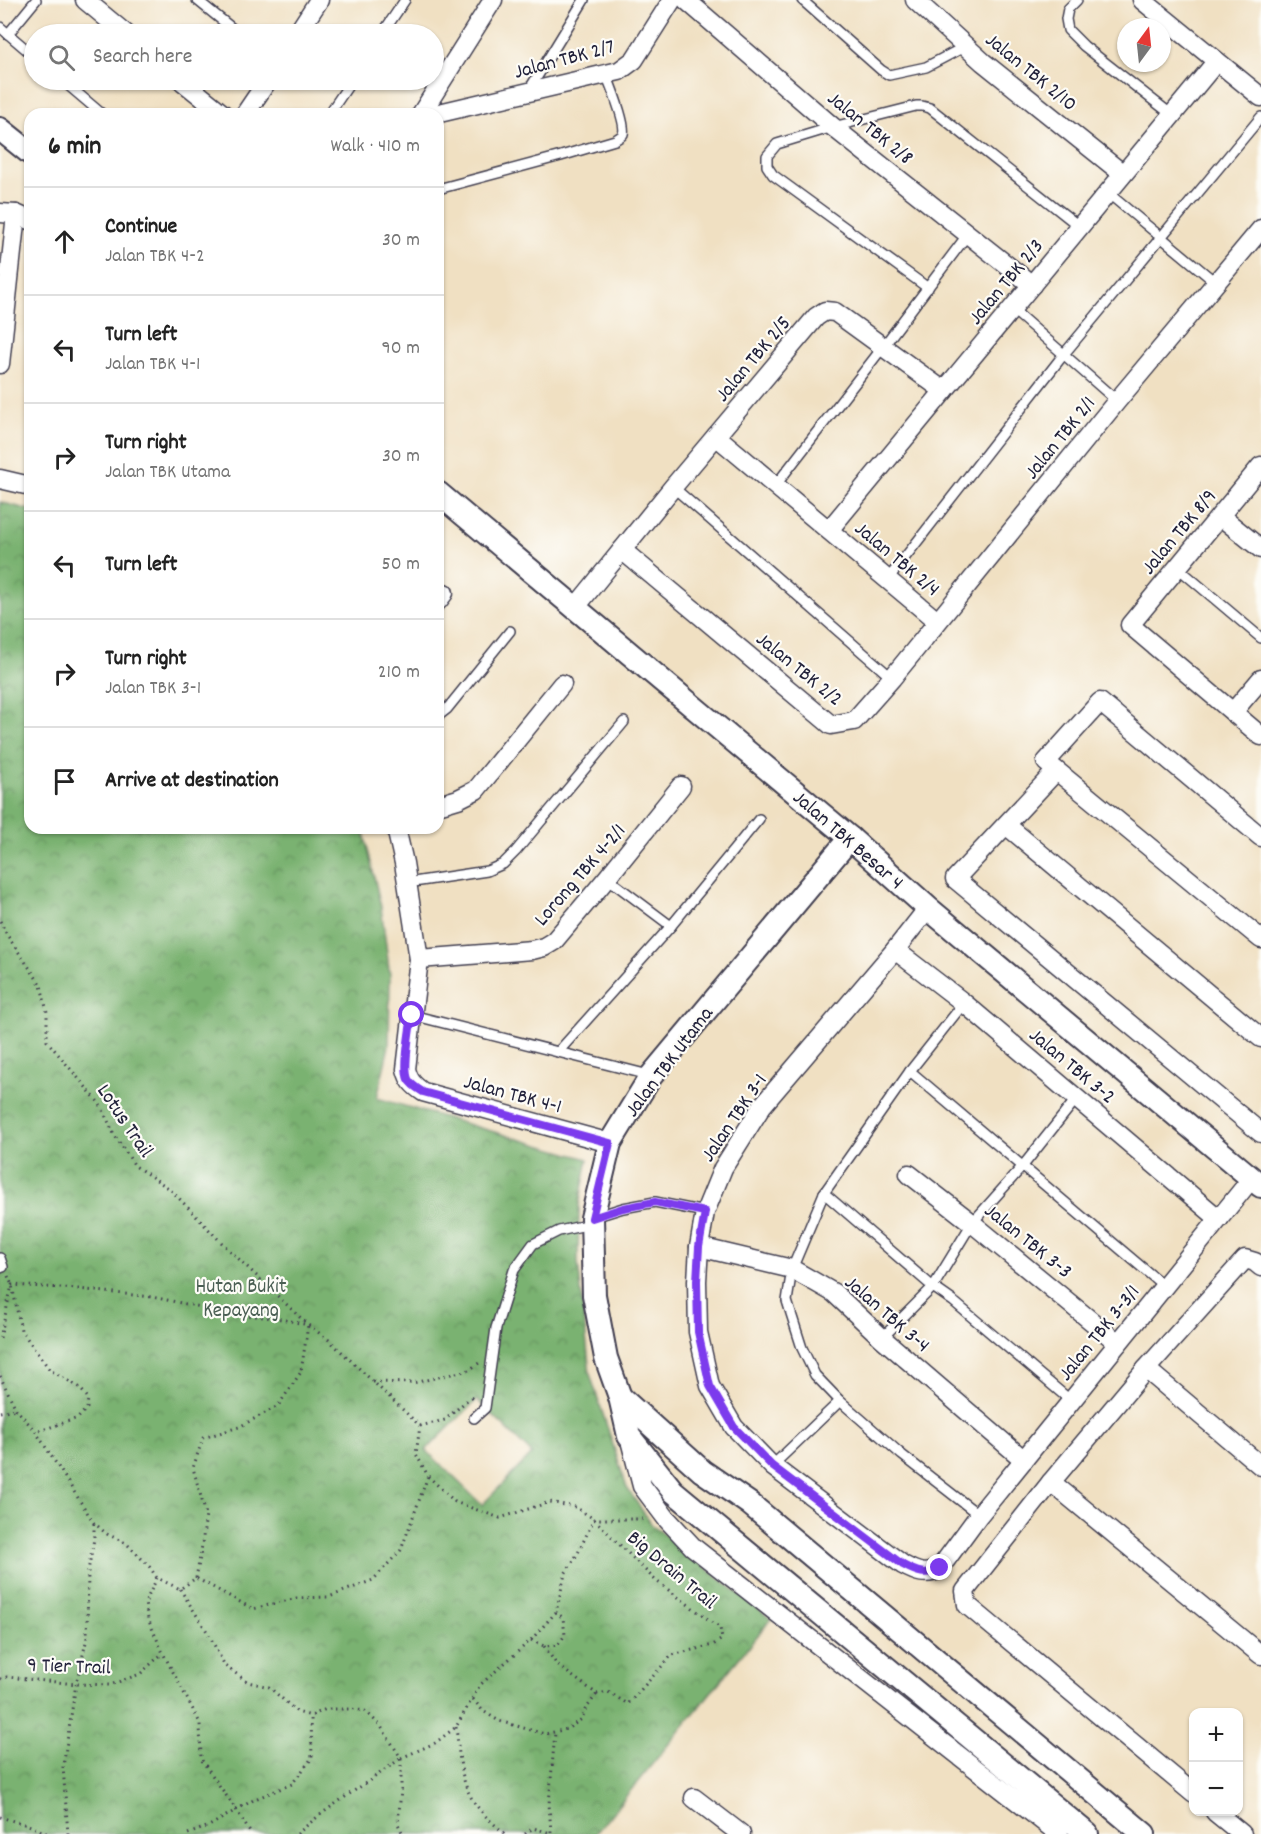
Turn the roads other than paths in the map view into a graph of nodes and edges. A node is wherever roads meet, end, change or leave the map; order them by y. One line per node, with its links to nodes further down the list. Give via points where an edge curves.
1 (36, 0): 19 (lane)
2 (84, 0): 14 (street)
3 (197, 0): 15 (lane)
4 (319, 0): 16 (street)
5 (405, 0): 17 (lane)
6 (493, 0): 24 (street)
7 (584, 0): 30 (lane)
8 (672, 0): 23 (street, Jalan TBK 2/7, via 634,60 619,71)
9 (686, 0): 40 (street, Jalan TBK 2/8)
10 (802, 0): 20 (lane, via 889,75 926,67)
11 (915, 0): 20 (street, Jalan TBK 2/10)
12 (1077, 0): 38 (lane, via 1065,19 1068,30)
13 (1142, 0): 22 (street)
14 (114, 24)
15 (227, 24)
16 (303, 24)
17 (389, 24)
18 (0, 27): 19 (lane)
19 (8, 34): 21 (lane)
20 (966, 46): 43 (street, Jalan TBK 2/10)
21 (24, 48)
22 (1216, 62): 31 (street); 38 (street, Jalan TBK 2/3)
23 (606, 74): 30 (street, Jalan TBK 2/7); 44 (lane, via 624,131 615,140)
24 (444, 78)
25 (74, 90): 32 (lane)
26 (193, 90): 33 (street)
27 (261, 90): 34 (street)
28 (345, 90): 35 (lane)
29 (436, 90): 36 (street)
30 (528, 92): 37 (street, Jalan TBK 2/7)
31 (1261, 97)
32 (95, 108)
33 (216, 108)
34 (249, 108)
35 (333, 108)
36 (425, 108)
37 (444, 112)
38 (1172, 115): 43 (street, Jalan TBK 2/3)
39 (1261, 117): 50 (lane)
40 (827, 121): 47 (lane, via 916,106 930,108); 49 (street, Jalan TBK 2/8); 53 (lane, via 777,144 767,156 767,166 773,175)
41 (0, 129): 42 (street)
42 (24, 148)
43 (1123, 174): 45 (street, Jalan TBK 2/3)
44 (444, 187)
45 (1108, 193): 47 (street, Jalan TBK 2/3); 50 (lane)
46 (15, 216): 57 (street)
47 (1080, 226): 52 (street, Jalan TBK 2/3)
48 (1261, 229): 51 (street)
49 (968, 234): 52 (street, Jalan TBK 2/8); 53 (lane)
50 (1162, 237): 51 (lane); 56 (lane)
51 (1215, 282): 59 (street, Jalan TBK 2/1)
52 (1032, 285): 54 (street, Jalan TBK 2/3)
53 (928, 288): 55 (lane)
54 (1012, 309): 56 (lane); 58 (street, Jalan TBK 2/3)
55 (884, 347): 58 (street); 60 (street, Jalan TBK 2/5, via 835,312 825,311); 64 (lane)
56 (1064, 354): 59 (lane); 72 (lane)
57 (0, 364)
58 (944, 391): 68 (street, Jalan TBK 2/3)
59 (1117, 401): 74 (street, Jalan TBK 2/1)
60 (716, 436): 64 (street, Jalan TBK 2/4); 65 (street, Jalan TBK 2/5)
61 (1261, 466): 67 (street, Jalan TBK 8/9)
62 (0, 479): 63 (street)
63 (24, 485)
64 (775, 486): 68 (street, Jalan TBK 2/4)
65 (673, 487): 70 (street, Jalan TBK 2/5); 77 (lane)
66 (444, 498): 73 (street, Jalan TBK Besar 4)
67 (1220, 516): 69 (street); 71 (street, Jalan TBK 8/9)
68 (829, 530): 72 (street, Jalan TBK 2/4)
69 (1261, 549)
70 (622, 550): 73 (street, Jalan TBK 2/5); 77 (street, Jalan TBK 2/2, via 831,725 854,721)
71 (1177, 567): 76 (lane); 81 (street, Jalan TBK 8/9, via 1130,625)
72 (888, 579): 74 (street, Jalan TBK 2/4)
73 (575, 608): 91 (street, Jalan TBK Besar 4)
74 (938, 621): 77 (street, Jalan TBK 2/2)
75 (510, 632): 80 (lane)
76 (1261, 638)
77 (892, 678)
78 (1261, 679): 81 (street)
79 (562, 684): 86 (street, via 476,790)
80 (444, 711)
81 (1233, 712): 83 (street)
82 (624, 722): 93 (lane, via 503,864 487,871)
83 (1261, 736)
84 (1056, 771): 88 (street); 90 (street, via 1046,762 1100,702); 96 (street)
85 (681, 786): 92 (street, Lorong TBK 4-2/1)
86 (444, 803)
87 (759, 819): 95 (lane)
88 (1006, 825): 101 (street); 106 (street, via 955,879)
89 (397, 834): 93 (street)
90 (1261, 837)
91 (849, 838): 94 (street, Jalan TBK Besar 4); 104 (street, Jalan TBK Utama)
92 (607, 878): 95 (lane); 98 (street, Lorong TBK 4-2/1, via 554,941 544,947)
93 (407, 883): 98 (street)
94 (928, 908): 97 (street, Jalan TBK 3-1); 110 (street, Jalan TBK Besar 4)
95 (671, 926): 102 (lane)
96 (1261, 939)
97 (895, 950): 99 (street, Jalan TBK 3-2); 112 (street, Jalan TBK 3-1, via 762,1106 723,1168)
98 (419, 959): 100 (street)
99 (964, 1003): 103 (lane); 105 (street, Jalan TBK 3-2)
100 (412, 1015): 102 (lane); 107 (street, Jalan TBK 4-1, via 406,1069 413,1086)
101 (1261, 1038)
102 (558, 1052): 104 (lane)
103 (910, 1071): 108 (lane); 111 (lane)
104 (651, 1076): 107 (street, Jalan TBK Utama)
105 (1077, 1098): 108 (lane); 113 (street, Jalan TBK 3-2)
106 (1261, 1132)
107 (610, 1143): 114 (street, Jalan TBK Utama)
108 (1022, 1167): 115 (lane); 119 (lane)
109 (909, 1174): 115 (street, Jalan TBK 3-3)
110 (1256, 1182): 113 (street, Jalan TBK 3-3/1)
111 (824, 1193): 118 (lane); 120 (lane)
112 (705, 1212): 114 (lane, via 655,1202 623,1208); 116 (street, Jalan TBK 3-1)
113 (1219, 1219): 119 (street, Jalan TBK 3-3/1)
114 (591, 1221): 124 (street, Jalan TBK Utama, via 594,1295 606,1358); 127 (lane, via 533,1244 514,1270 496,1328 485,1408)
115 (972, 1223): 120 (lane); 122 (street, Jalan TBK 3-3)
116 (699, 1247): 118 (street, Jalan TBK 3-4); 130 (street, Jalan TBK 3-1, via 698,1332 710,1386 734,1427)
117 (1261, 1267): 123 (street, via 1245,1259)
118 (792, 1269): 121 (street, Jalan TBK 3-4, via 834,1293); 125 (lane, via 787,1301 802,1348 815,1375)
119 (1164, 1286): 122 (street, Jalan TBK 3-3/1)
120 (933, 1287): 121 (lane); 126 (lane)
121 (882, 1338): 129 (street, Jalan TBK 3-4)
122 (1118, 1343): 126 (street, Jalan TBK 3-3/1)
123 (1146, 1369): 131 (street); 132 (street)
124 (620, 1397): 128 (street, Jalan TBK Utama); 141 (street, via 702,1471 750,1504)
125 (840, 1401): 130 (lane); 133 (lane)
126 (1071, 1401): 129 (street, Jalan TBK 3-3/1)
127 (474, 1418)
128 (629, 1436): 139 (street, via 642,1486 693,1547); 140 (street, via 673,1491)
129 (1024, 1460): 133 (street, Jalan TBK 3-3/1)
130 (772, 1466): 133 (street, Jalan TBK 3-1, via 914,1571 933,1573 940,1568)
131 (1261, 1466)
132 (1051, 1482): 134 (street); 135 (street, via 965,1591 967,1605)
133 (979, 1515)
134 (1261, 1655)
135 (1189, 1790)
136 (694, 1798): 138 (street)
137 (1220, 1816): 142 (street)
138 (741, 1834)
139 (1059, 1834)
140 (1087, 1834)
141 (1144, 1834)
142 (1242, 1834)

